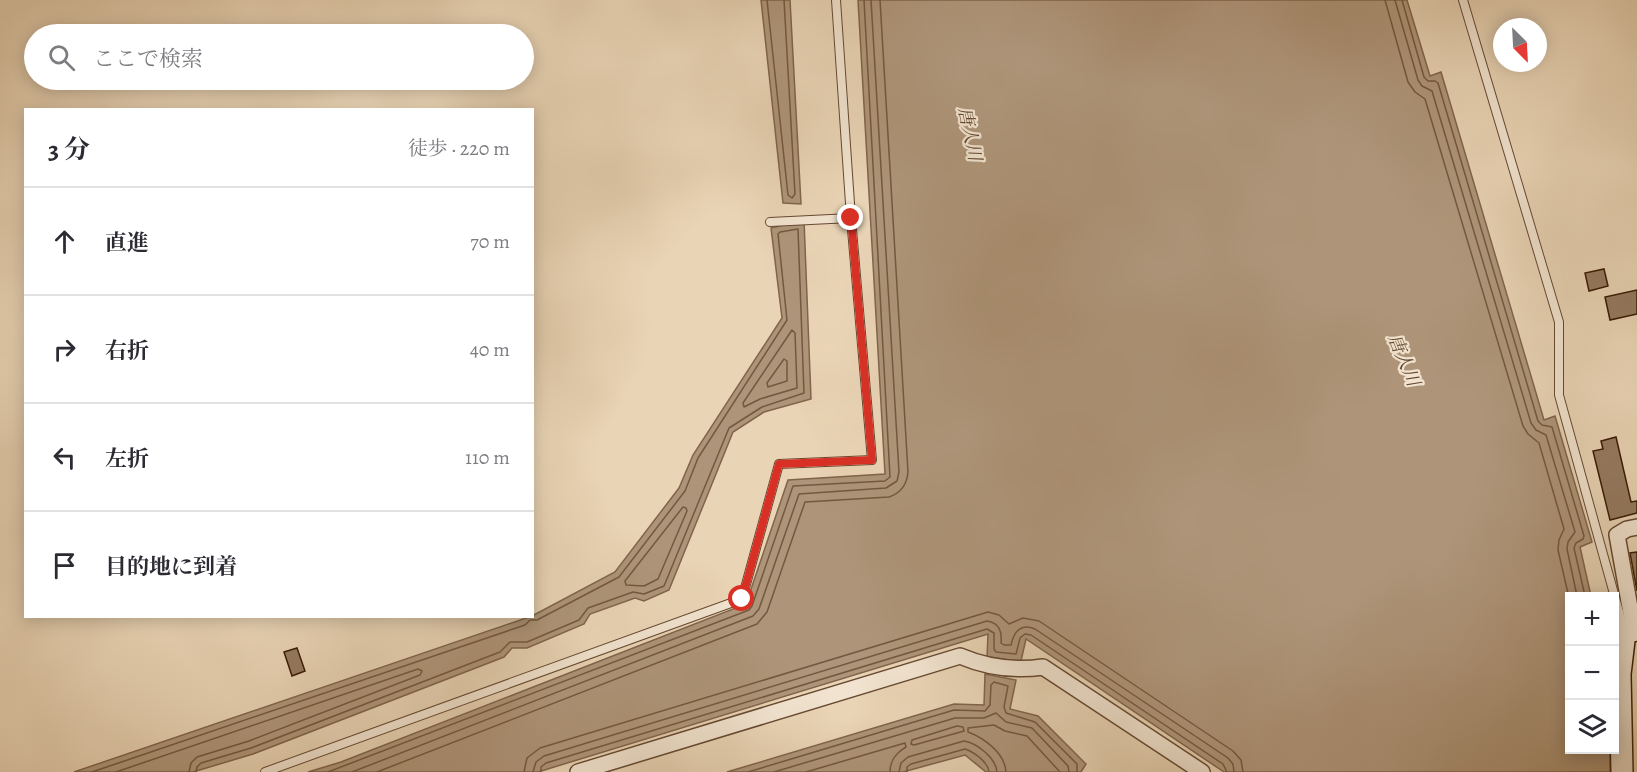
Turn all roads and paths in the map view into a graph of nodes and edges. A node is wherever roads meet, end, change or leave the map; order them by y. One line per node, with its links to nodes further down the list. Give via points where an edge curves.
1 (836, 0): 3 (lane)
2 (1463, 0): 6 (lane, via 1559,322 1559,395)
3 (851, 218): 4 (lane); 7 (lane, via 872,460 779,464 742,599)
4 (770, 222)
5 (1637, 526): 6 (street, via 1617,535)
6 (1632, 631): 10 (main road, via 1620,674)
7 (265, 772)
8 (579, 772): 9 (street, via 960,656 980,664 1043,667)
9 (1202, 772)
10 (1622, 772)

